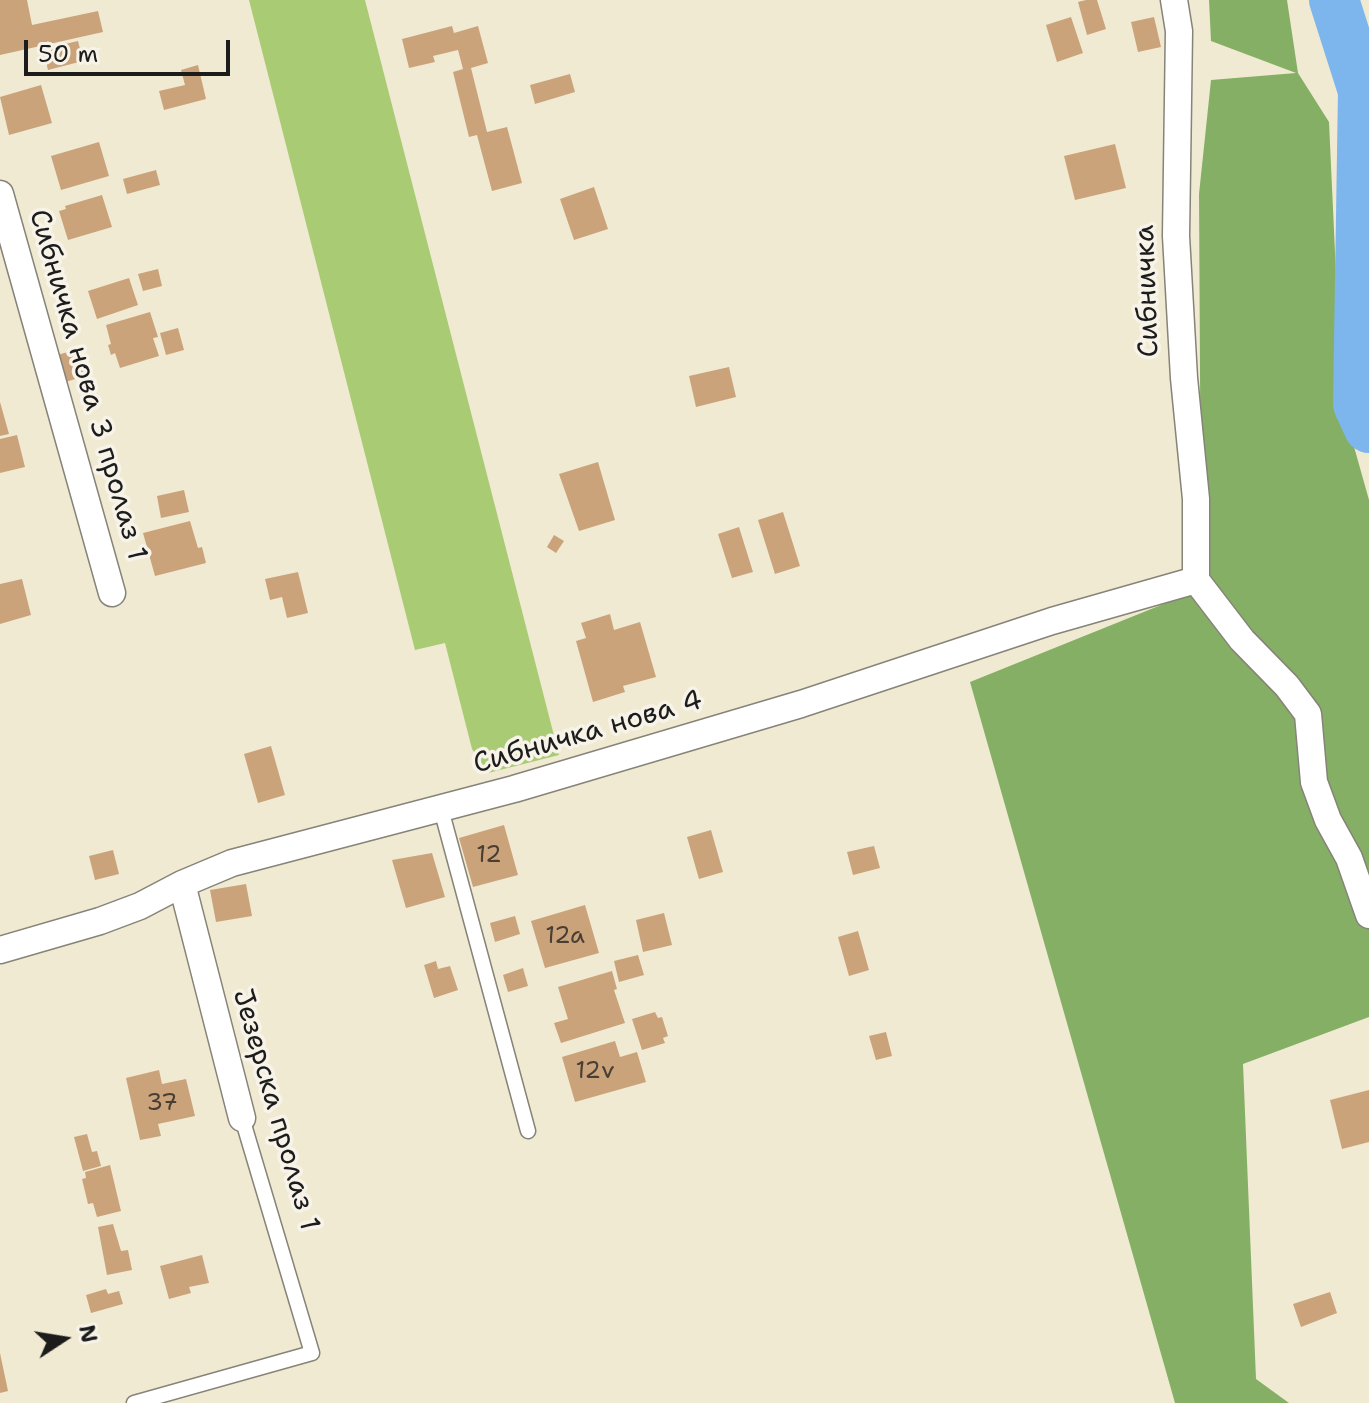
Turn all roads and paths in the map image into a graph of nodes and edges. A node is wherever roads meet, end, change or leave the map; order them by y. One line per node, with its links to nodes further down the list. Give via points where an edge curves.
1 (1174, 0): 3 (street, Сибничка, via 1179,31 1176,236 1196,499)
2 (0, 194): 4 (street, Сибничка нова 3 пролаз 1)
3 (1196, 580): 5 (street, Сибничка нова 4, via 1052,621 801,704); 6 (street, via 1308,714 1314,782)
4 (112, 593)
5 (441, 809): 8 (street, Сибничка нова 4, via 232,863); 12 (lane)
6 (1349, 858): 7 (lane); 9 (street)
7 (1369, 879)
8 (182, 884): 10 (street, Сибничка нова 4, via 100,921); 11 (street, Језерска пролаз 1)
9 (1369, 915)
10 (0, 950)
11 (242, 1118): 13 (lane, Језерска пролаз 1, via 312,1353)
12 (528, 1131)
13 (134, 1403)

